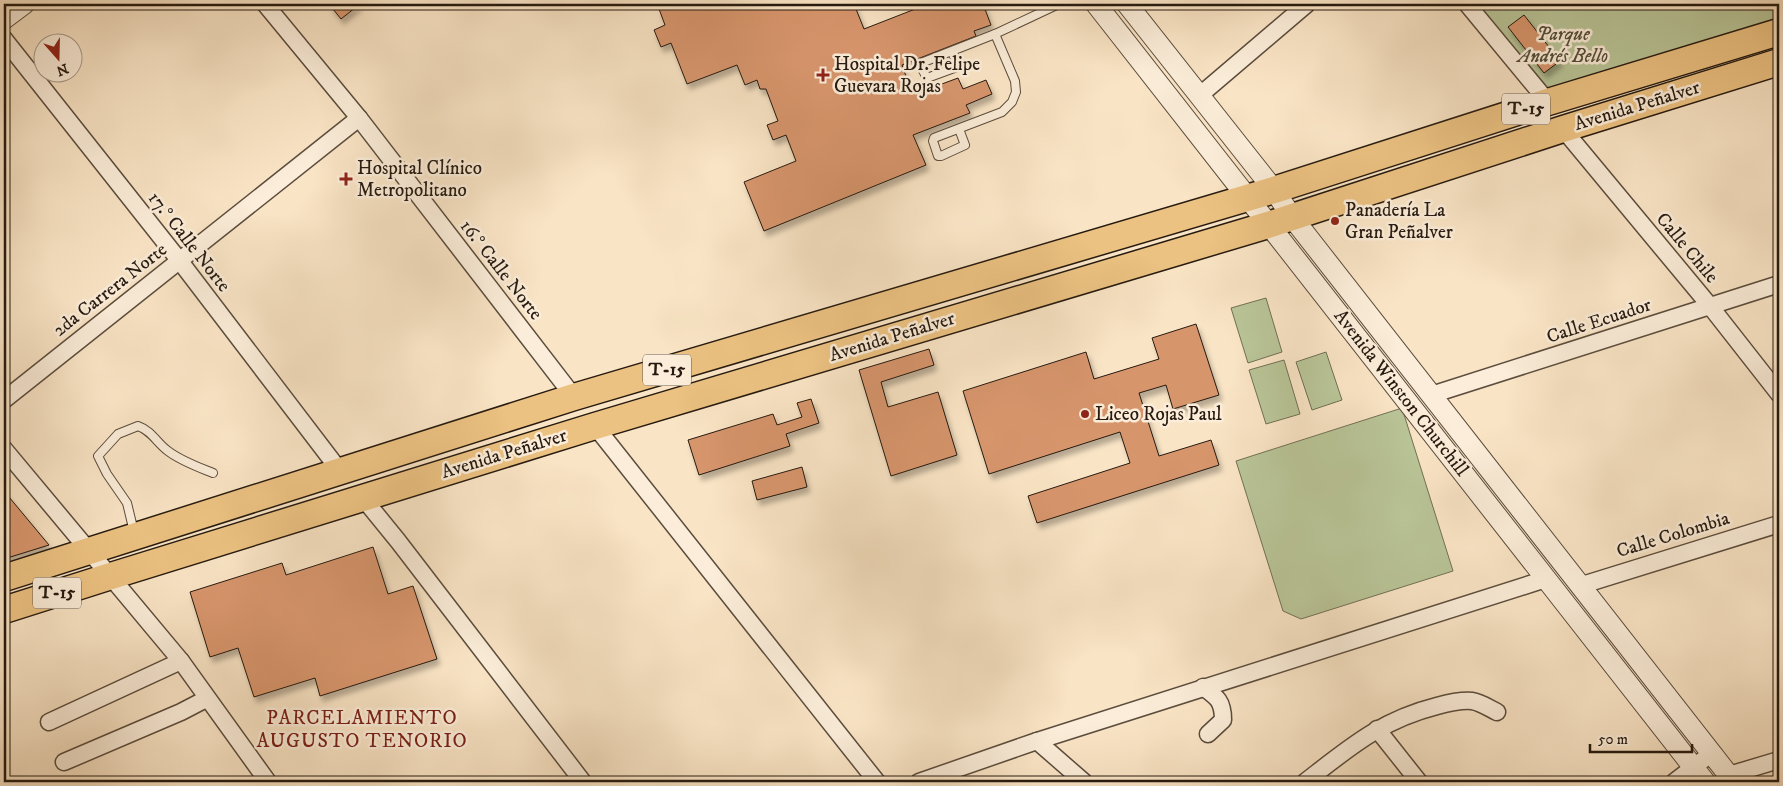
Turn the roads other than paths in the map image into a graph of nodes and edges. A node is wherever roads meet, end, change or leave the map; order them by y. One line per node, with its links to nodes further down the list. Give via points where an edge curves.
1 (24, 4): 8 (street)
2 (265, 4): 16 (street, 16.° Calle Norte)
3 (1059, 4): 10 (lane)
4 (1096, 4): 20 (street, Avenida Winston Churchill)
5 (1127, 4): 14 (street, Avenida Winston Churchill)
6 (1307, 4): 14 (street)
7 (1467, 4): 15 (street)
8 (4, 19)
9 (1779, 32): 15 (main road, Avenida Peñalver / T-15)
10 (995, 34): 12 (lane); 17 (lane, via 1015,81 1016,92 1002,112)
11 (4, 39): 22 (street, 17.° Calle Norte)
12 (952, 51): 12 (lane, via 920,63 927,78 958,66)
13 (1779, 62): 18 (main road, Avenida Peñalver / T-15)
14 (1199, 96): 19 (street, Avenida Winston Churchill)
15 (1548, 102): 19 (main road, Avenida Peñalver / T-15)
16 (358, 118): 22 (street, 2da Carrera Norte); 27 (street, 16.° Calle Norte)
17 (959, 129)
18 (1563, 129): 21 (main road, Avenida Peñalver / T-15); 24 (street, Calle Chile)
19 (1274, 190): 20 (main road, Avenida Peñalver / T-15); 21 (street, Avenida Winston Churchill)
20 (1247, 198): 21 (street, Avenida Winston Churchill); 27 (main road, Avenida Peñalver / T-15)
21 (1280, 221): 26 (street, Avenida Winston Churchill); 29 (main road, Avenida Peñalver / T-15); 39 (street, Avenida Winston Churchill)
22 (179, 260): 28 (street, 2da Carrera Norte); 31 (street, 17.° Calle Norte)
23 (1779, 284): 24 (street, Calle Ecuador)
24 (1710, 306): 25 (street, Calle Chile); 26 (street, Calle Ecuador)
25 (1779, 394)
26 (1431, 395): 40 (street, Avenida Winston Churchill)
27 (574, 398): 31 (main road, Avenida Peñalver / T-15)
28 (4, 400)
29 (595, 426): 33 (main road, Avenida Peñalver / T-15); 57 (street)
30 (4, 449): 36 (street)
31 (340, 471): 35 (main road, Avenida Peñalver / T-15)
32 (213, 474): 35 (lane, via 178,459 148,430 138,426 118,434 98,456 127,503)
33 (362, 498): 37 (main road, Avenida Peñalver / T-15); 56 (street)
34 (1779, 524): 40 (street, Calle Colombia)
35 (135, 536): 36 (main road, Avenida Peñalver / T-15)
36 (89, 551): 37 (street); 38 (main road, Avenida Peñalver / T-15)
37 (111, 576): 41 (main road, Avenida Peñalver / T-15); 42 (street)
38 (4, 578)
39 (1546, 579): 43 (street); 53 (street, Avenida Winston Churchill)
40 (1579, 586): 50 (street, Avenida Winston Churchill)
41 (4, 610)
42 (181, 661): 44 (street); 46 (street)
43 (1203, 687): 48 (street, via 1217,697 1223,708 1223,720); 49 (street)
44 (206, 699): 52 (street); 55 (street)
45 (1496, 712): 47 (street, via 1473,701 1454,702 1393,720)
46 (49, 722)
47 (1377, 729): 60 (street); 61 (street)
48 (1208, 734)
49 (1037, 741): 58 (street); 59 (street)
50 (1712, 753): 53 (street); 54 (street, Avenida Winston Churchill)
51 (1779, 760): 54 (street)
52 (64, 762)
53 (1700, 775): 62 (street)
54 (1732, 779)
55 (268, 782)
56 (583, 782)
57 (877, 782)
58 (918, 782)
59 (1084, 782)
60 (1305, 782)
61 (1418, 782)
62 (1674, 782)

